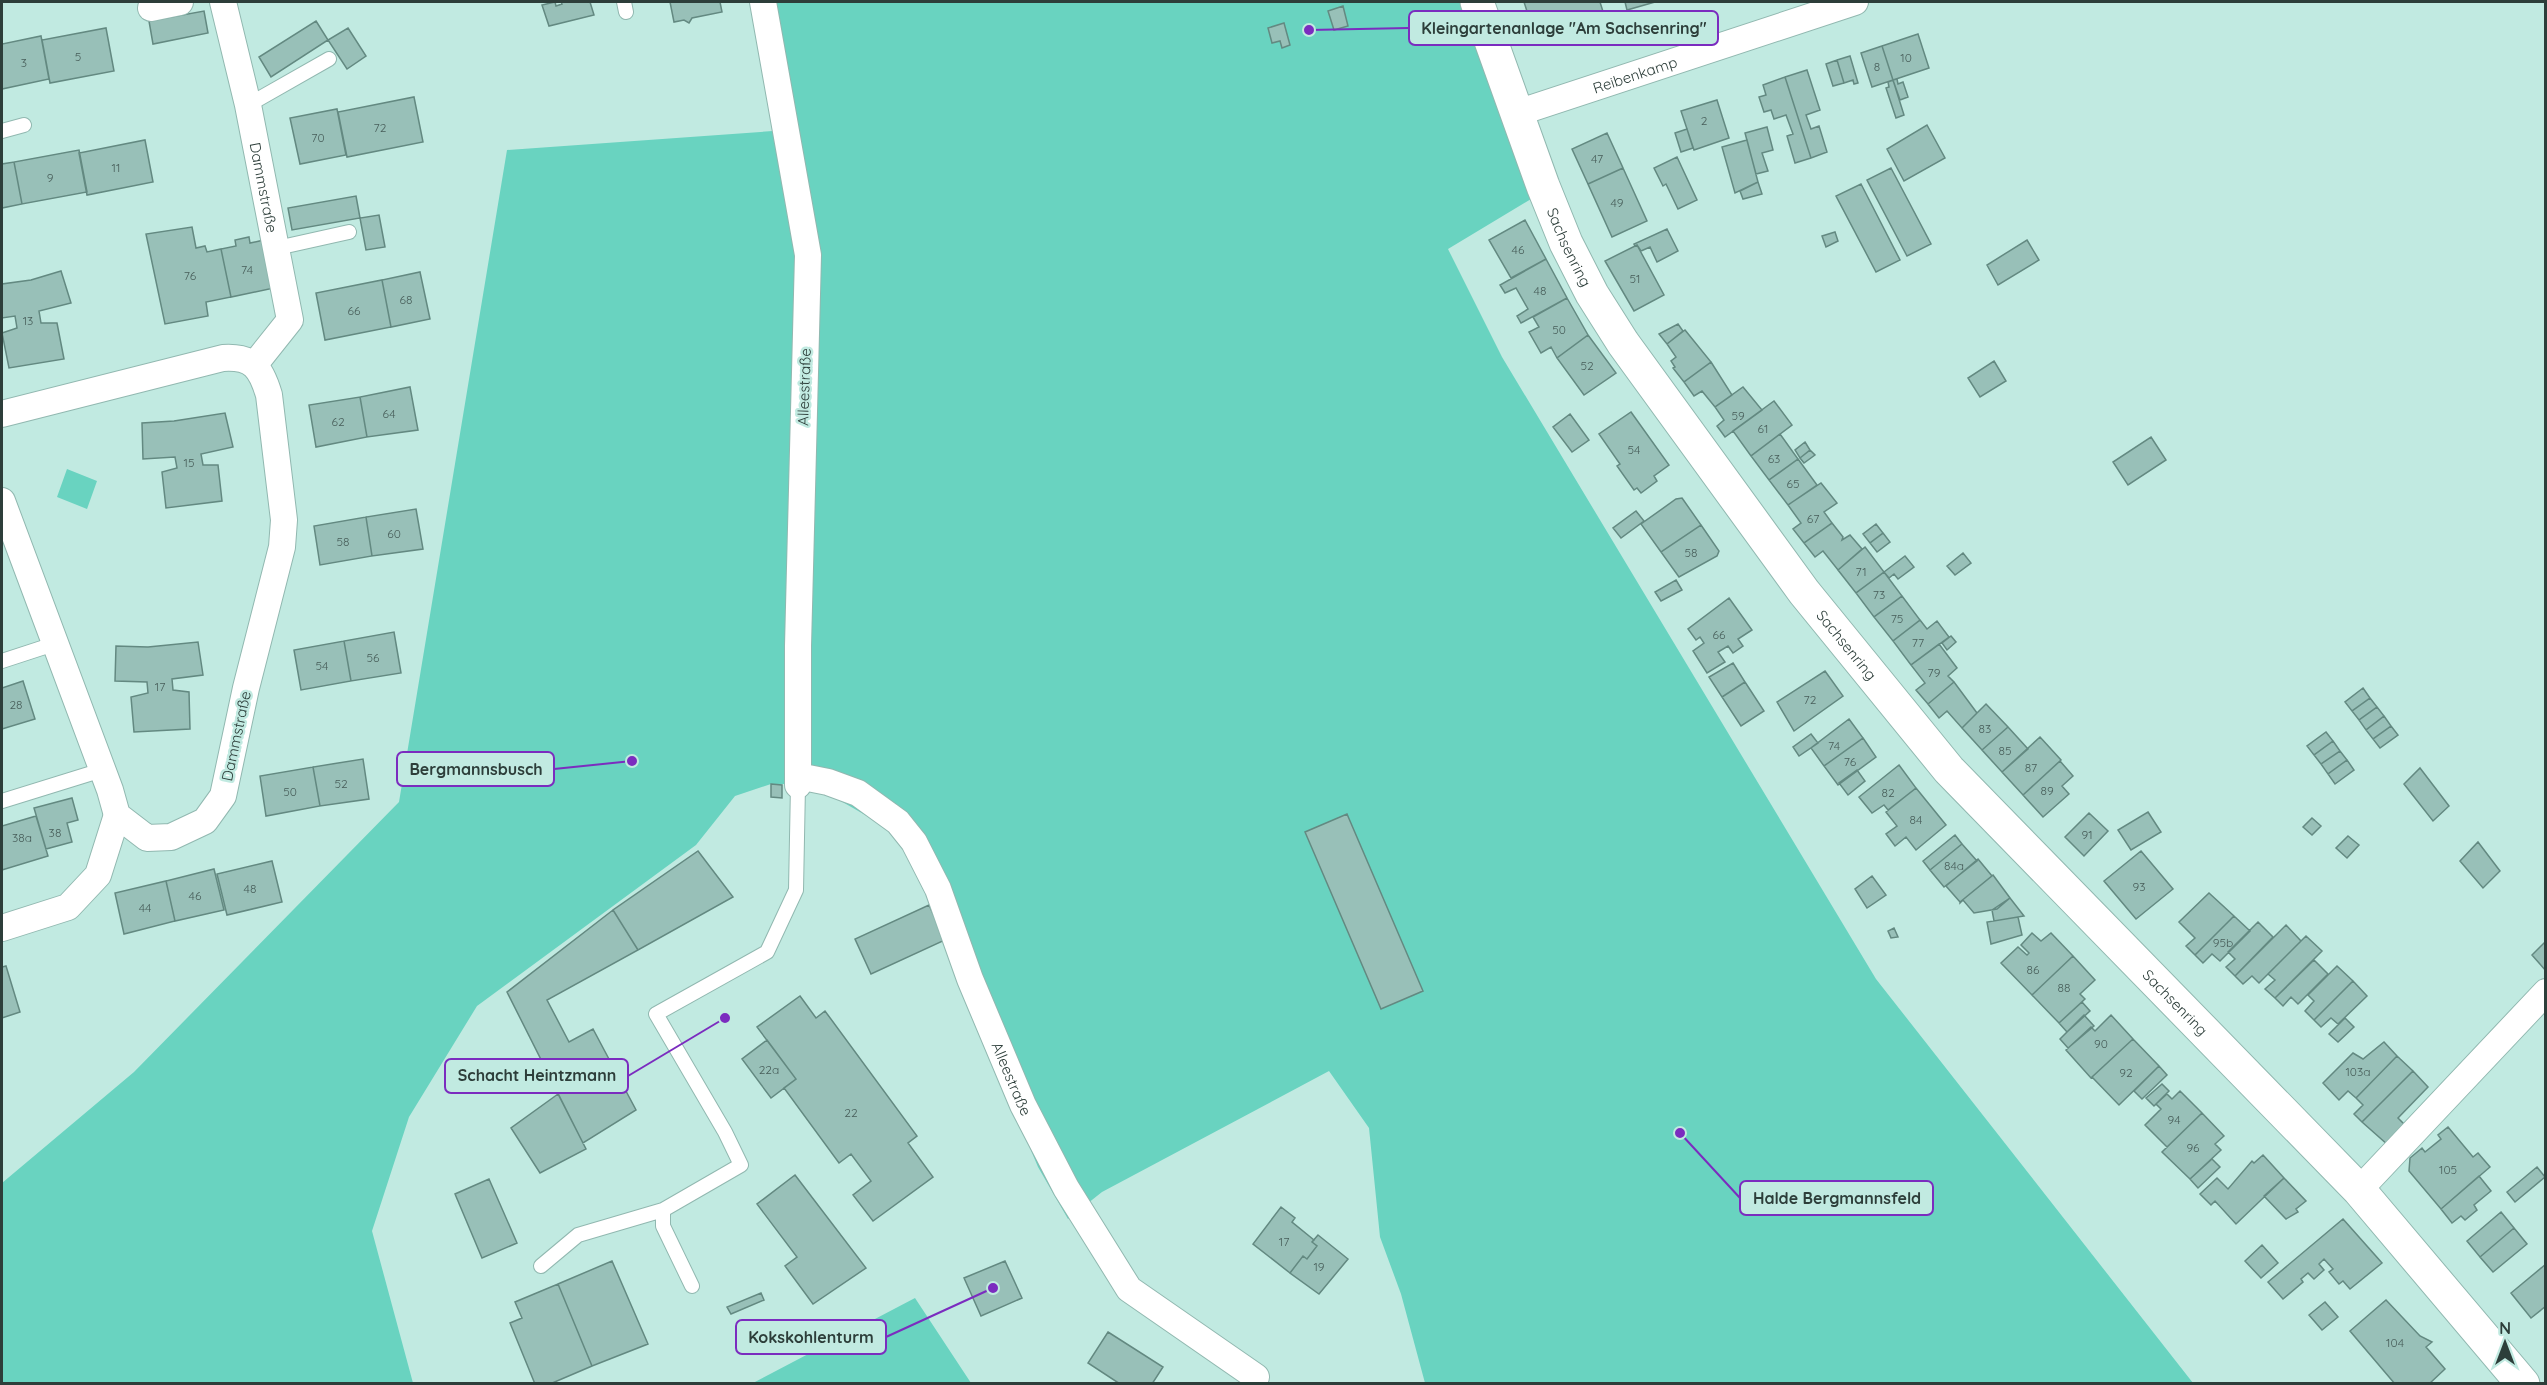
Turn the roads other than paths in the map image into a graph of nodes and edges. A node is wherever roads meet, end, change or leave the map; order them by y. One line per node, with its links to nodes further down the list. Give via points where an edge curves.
1 (180, 2): 6 (street)
2 (223, 2): 8 (street, Dammstraße)
3 (763, 2): 20 (street, Alleestraße, via 808,255)
4 (1477, 2): 9 (street, Sachsenring)
5 (1855, 2): 9 (street, Reibenkamp)
6 (151, 8)
7 (329, 59): 8 (lane)
8 (248, 105): 13 (street, Dammstraße)
9 (1517, 113): 25 (street, Sachsenring, via 1566,243 1592,294 1623,343 1804,592 1950,770)
10 (24, 125): 11 (lane)
11 (2, 130)
12 (349, 232): 13 (lane)
13 (277, 248): 14 (street, Dammstraße, via 290,320)
14 (255, 364): 15 (street, via 239,357 223,358); 22 (street, Dammstraße, via 269,395 284,520 282,547 223,796 205,821 171,837 147,838)
15 (2, 414)
16 (2, 501): 17 (street)
17 (54, 644): 18 (lane); 19 (street)
18 (2, 661)
19 (102, 770): 21 (lane); 22 (street)
20 (798, 781): 26 (lane, via 796,890 767,952 656,1014 741,1165); 29 (street, Alleestraße, via 828,782 858,793 898,822 914,842 938,889 970,979 1023,1105 1066,1188 1129,1288)
21 (2, 801)
22 (117, 815): 23 (street, via 98,876 68,907)
23 (2, 928)
24 (2546, 992): 25 (street)
25 (2359, 1190): 30 (street, Sachsenring)
26 (663, 1210): 27 (lane, via 578,1235); 28 (lane, via 663,1226)
27 (541, 1266)
28 (692, 1286)
29 (1256, 1377)
30 (2523, 1383)

